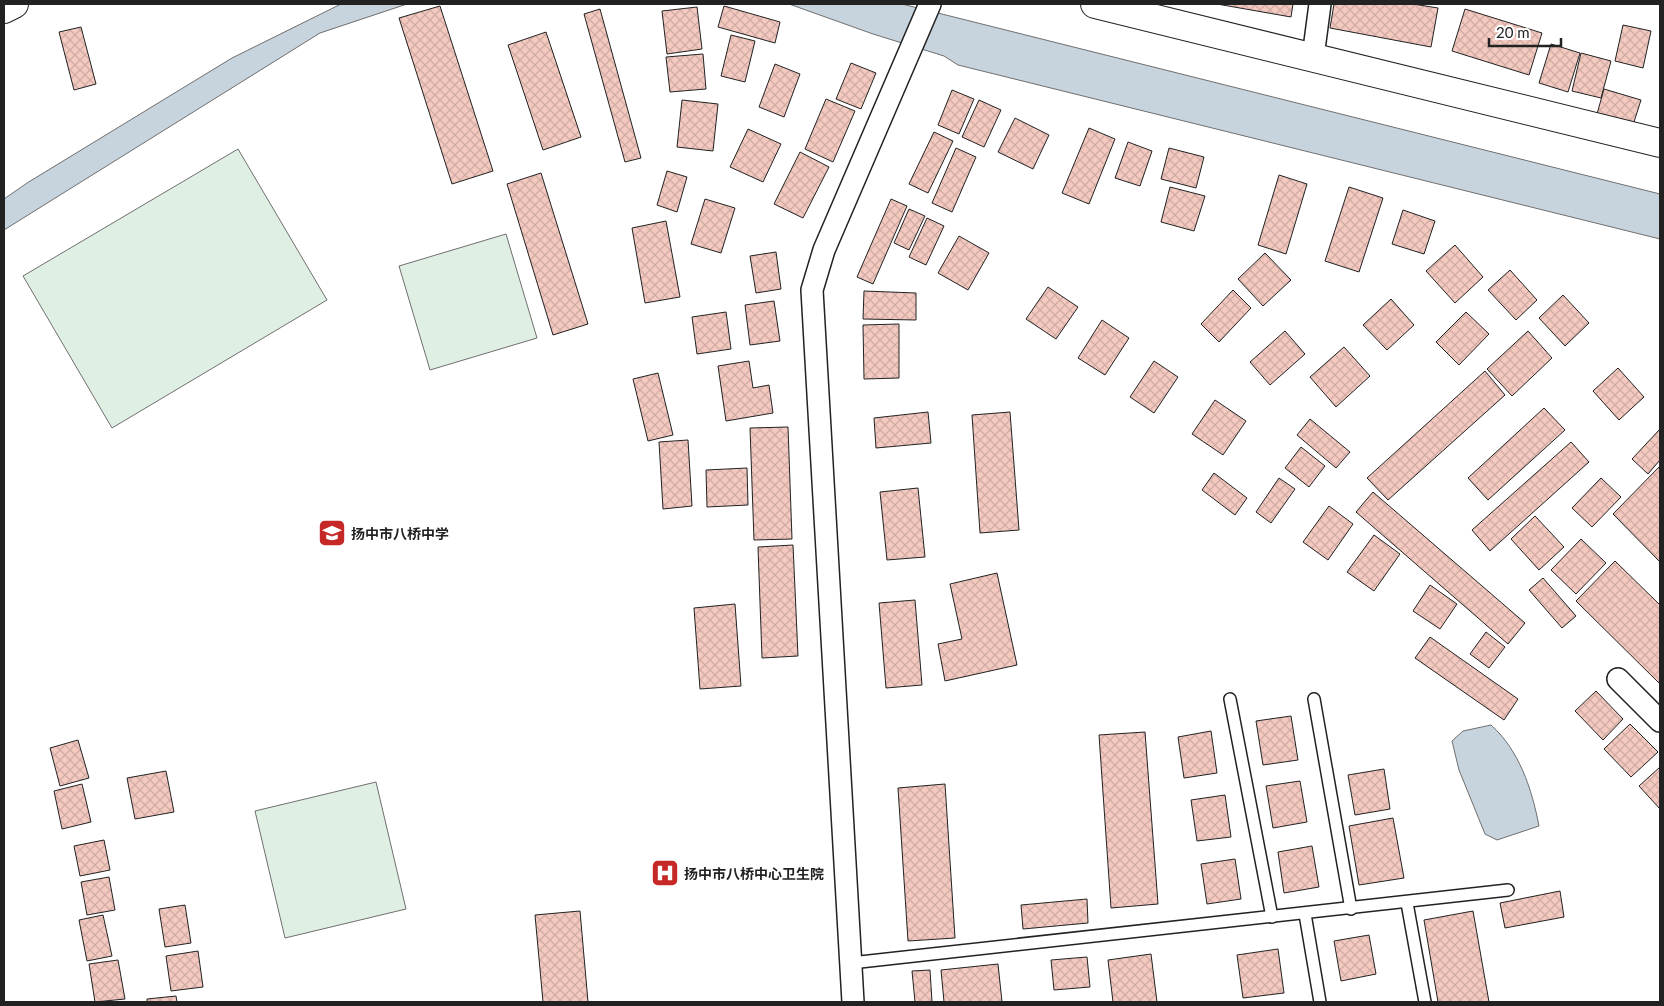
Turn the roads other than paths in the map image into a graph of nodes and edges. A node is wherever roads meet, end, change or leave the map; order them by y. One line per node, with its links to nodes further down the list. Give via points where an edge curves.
1 (14, 4): 5 (street)
2 (930, 4): 17 (street, via 824,250 812,290)
3 (1095, 4): 6 (street)
4 (1320, 4): 6 (street)
5 (4, 9)
6 (1313, 57): 7 (street)
7 (1660, 143)
8 (1618, 679): 11 (street)
9 (1230, 699): 16 (lane)
10 (1314, 699): 14 (lane)
11 (1660, 721)
12 (1508, 890): 13 (lane)
13 (1407, 902): 14 (lane); 20 (lane)
14 (1351, 909): 15 (lane)
15 (1305, 914): 16 (lane); 19 (lane)
16 (1272, 917): 17 (lane)
17 (851, 963): 18 (street)
18 (853, 1002)
19 (1320, 1002)
20 (1425, 1002)

